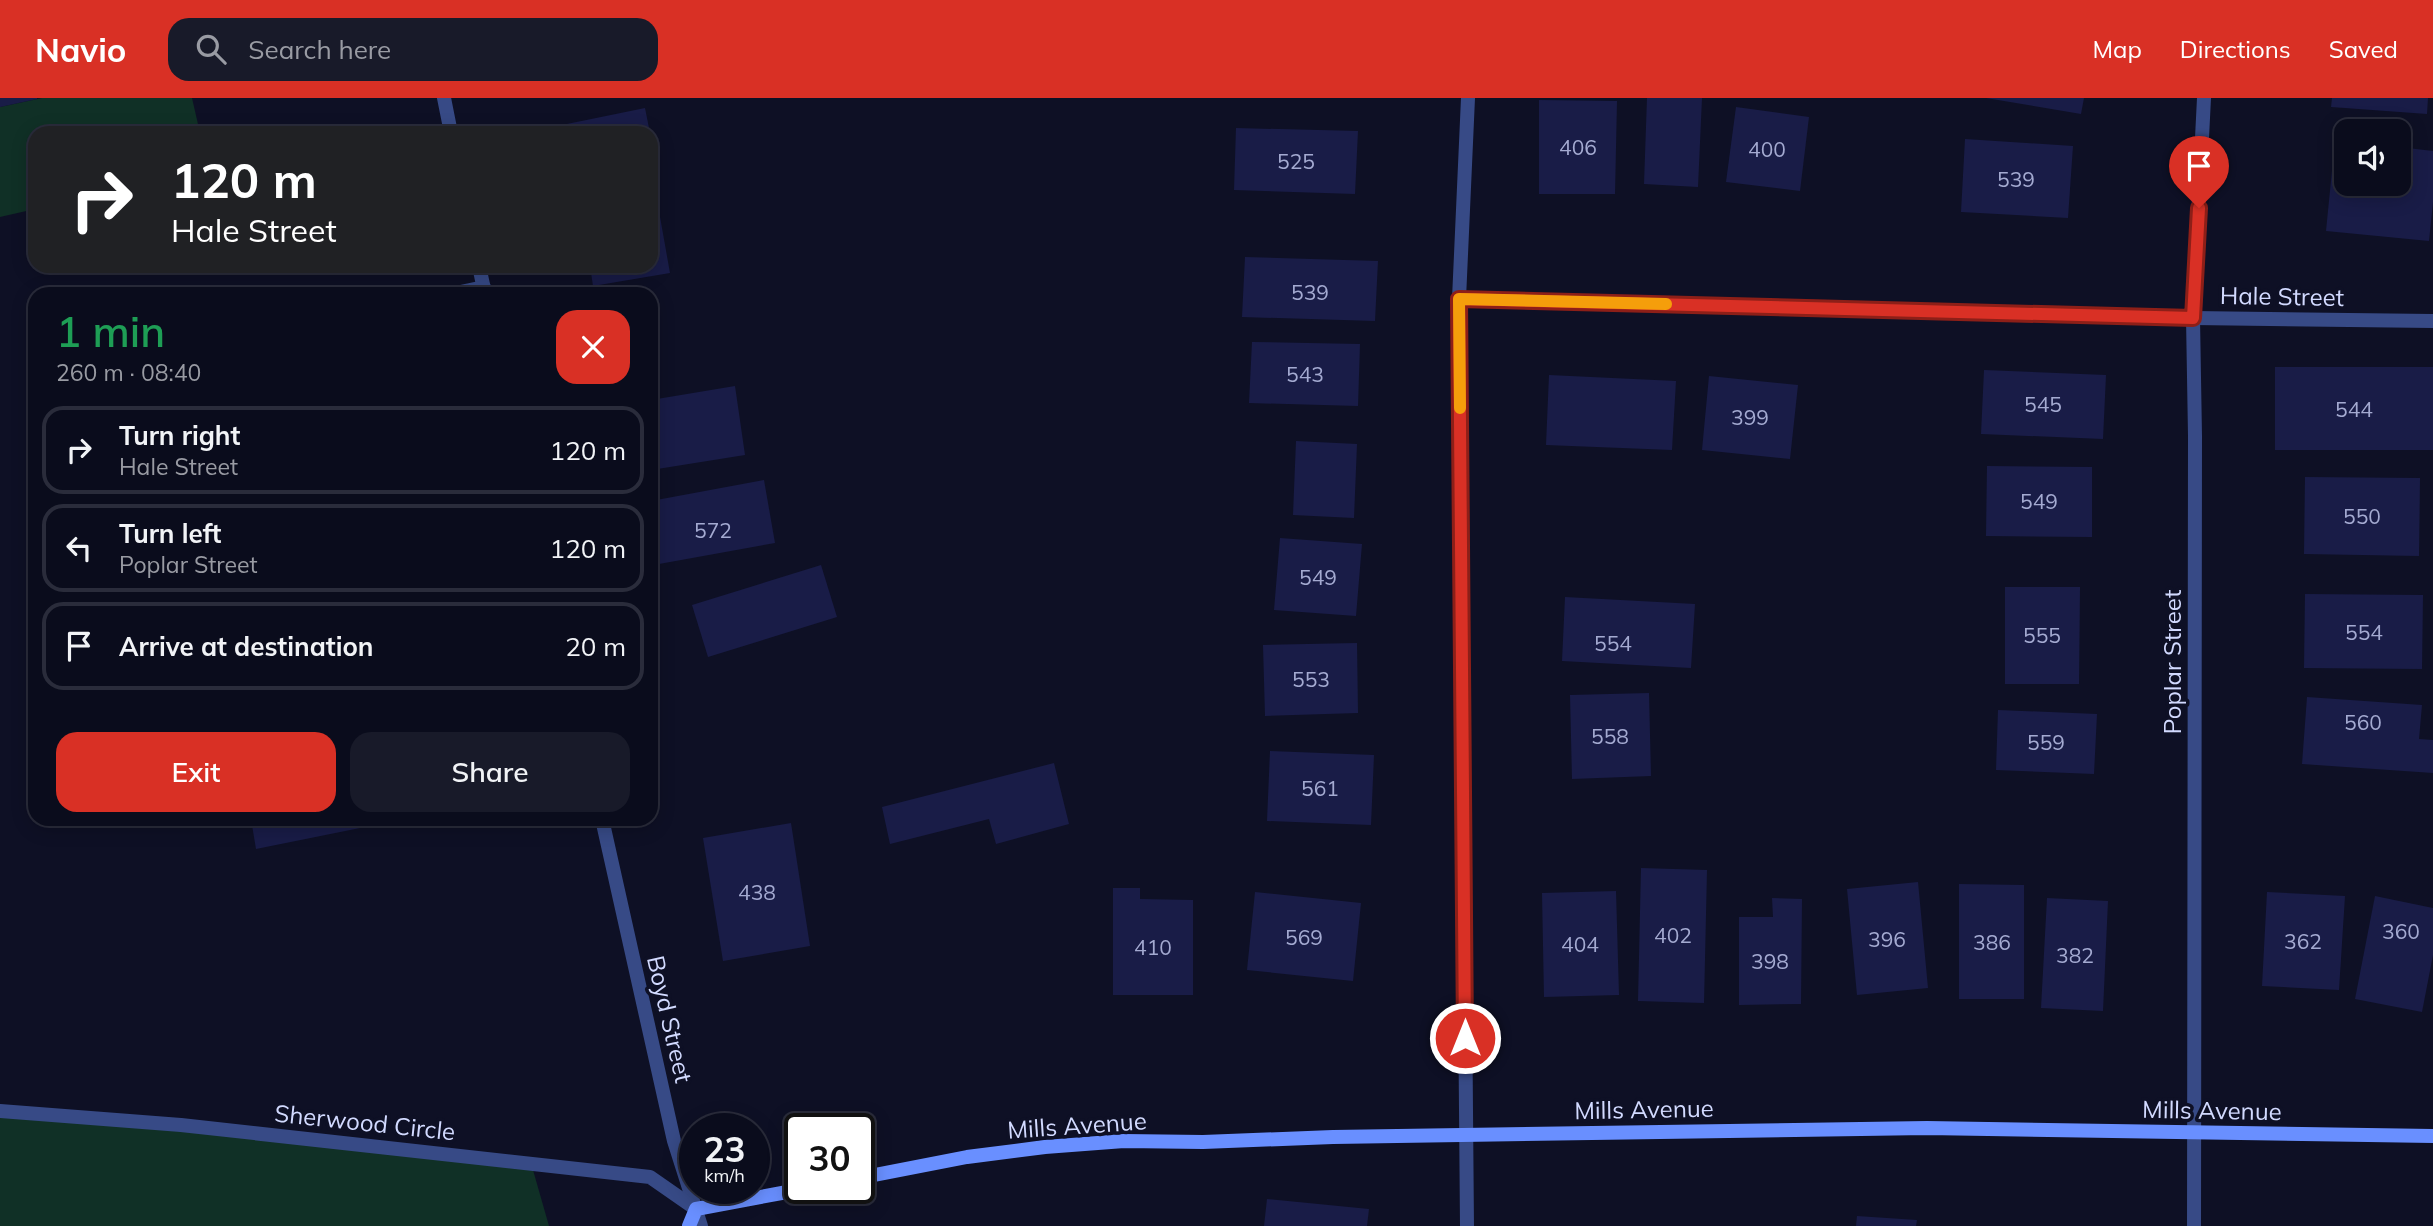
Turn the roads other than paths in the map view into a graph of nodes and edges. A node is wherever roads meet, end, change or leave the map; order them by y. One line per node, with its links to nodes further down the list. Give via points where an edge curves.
1 (444, 98): 4 (street)
2 (1468, 98): 5 (street)
3 (2204, 98): 6 (street, Poplar Street)
4 (450, 126)
5 (1459, 299): 6 (street, Hale Street); 11 (street)
6 (2193, 318): 7 (street, Hale Street); 10 (street, Poplar Street)
7 (2433, 321)
8 (604, 826): 15 (street, Boyd Street, via 674,1141)
9 (0, 1111): 15 (street, Sherwood Circle, via 181,1125 650,1177)
10 (2195, 1132): 11 (street, Mills Avenue, via 1927,1128); 12 (street, Mills Avenue); 19 (street, Poplar Street)
11 (1466, 1135): 13 (street, Mills Avenue, via 1045,1147); 18 (street)
12 (2433, 1136)
13 (875, 1175)
14 (784, 1193): 15 (street)
15 (696, 1209): 16 (street); 17 (street, Boyd Street)
16 (688, 1226)
17 (701, 1226)
18 (1466, 1226)
19 (2194, 1226)

